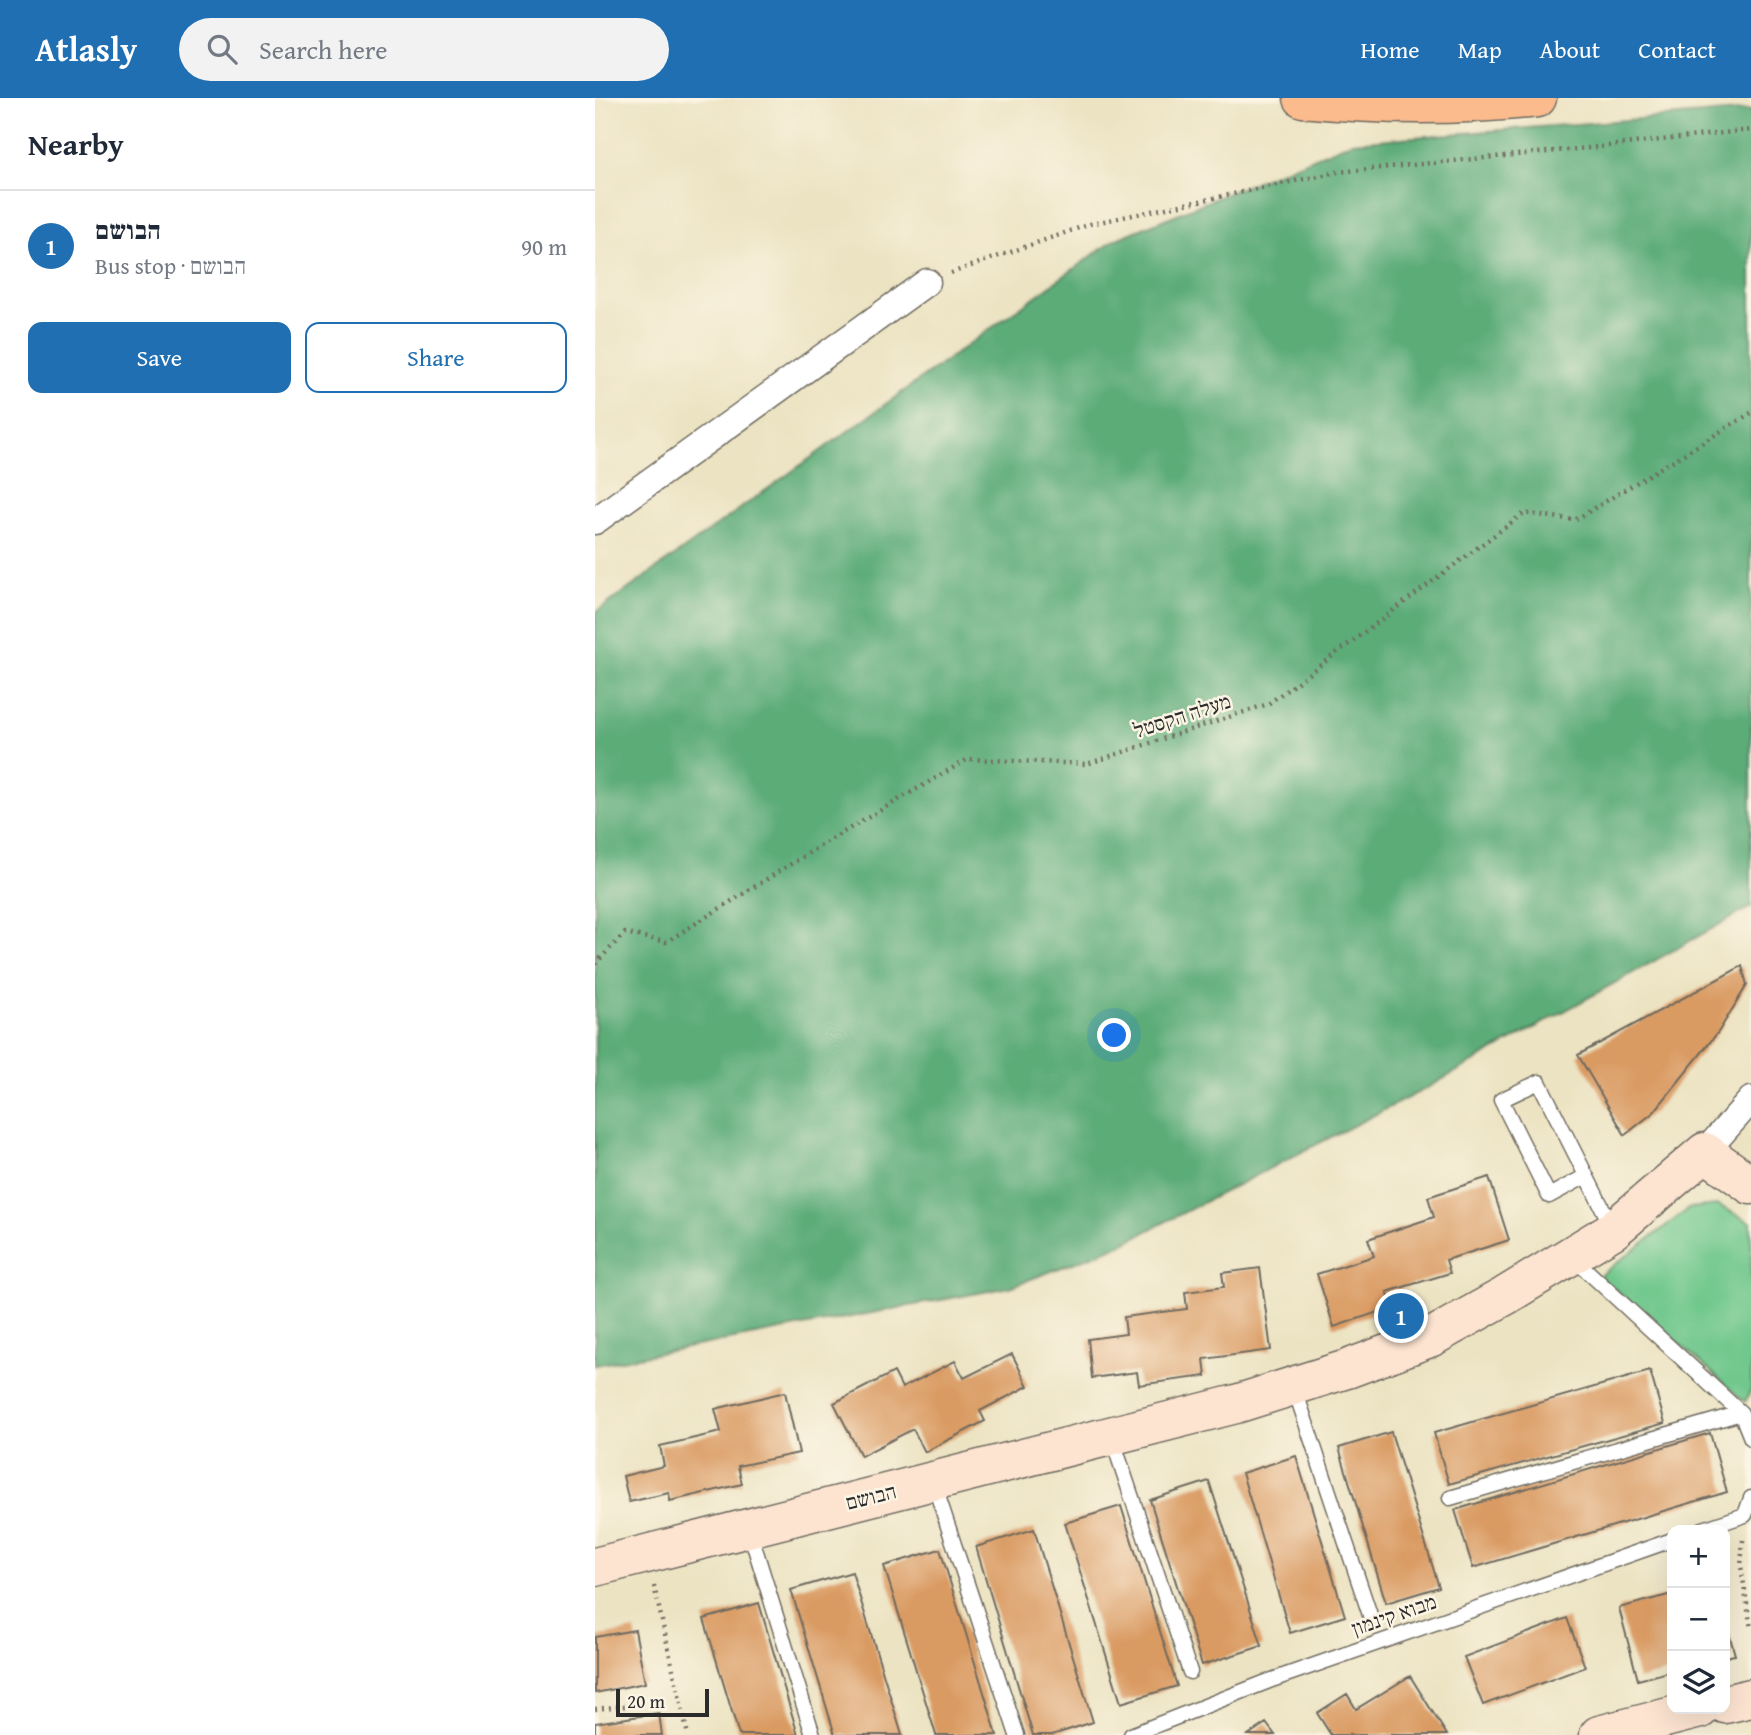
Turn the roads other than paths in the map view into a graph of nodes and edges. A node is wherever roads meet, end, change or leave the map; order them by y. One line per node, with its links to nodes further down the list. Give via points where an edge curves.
1 (1303, 98): 2 (highway, via 1427,104)
2 (1537, 98)
3 (927, 282): 4 (street)
4 (595, 521)
5 (1751, 1100): 6 (street, הבושם)
6 (1705, 1152): 8 (street); 9 (street, הבושם)
7 (1586, 1176): 7 (lane, via 1539,1082 1501,1100 1549,1196); 9 (lane)
8 (1751, 1185)
9 (1613, 1230): 10 (street, הבושם)
10 (1571, 1256): 11 (street, הבושם, via 1432,1337); 12 (lane)
11 (1293, 1386): 13 (street, הבושם); 22 (lane)
12 (1741, 1413): 14 (lane); 16 (lane)
13 (1111, 1436): 15 (street, הבושם); 23 (lane)
14 (1751, 1438)
15 (933, 1481): 19 (street, הבושם); 28 (lane)
16 (1450, 1498)
17 (1751, 1498): 18 (lane, via 1745,1515)
18 (1715, 1525)
19 (749, 1528): 21 (street, הבושם); 27 (lane)
20 (1667, 1542): 29 (lane, מבוא קינמון, via 1269,1681)
21 (595, 1567)
22 (1371, 1618)
23 (1190, 1672)
24 (1751, 1698): 25 (street)
25 (1730, 1703)
26 (1681, 1714): 30 (street)
27 (813, 1735)
28 (1017, 1735)
29 (1131, 1735)
30 (1599, 1735)

